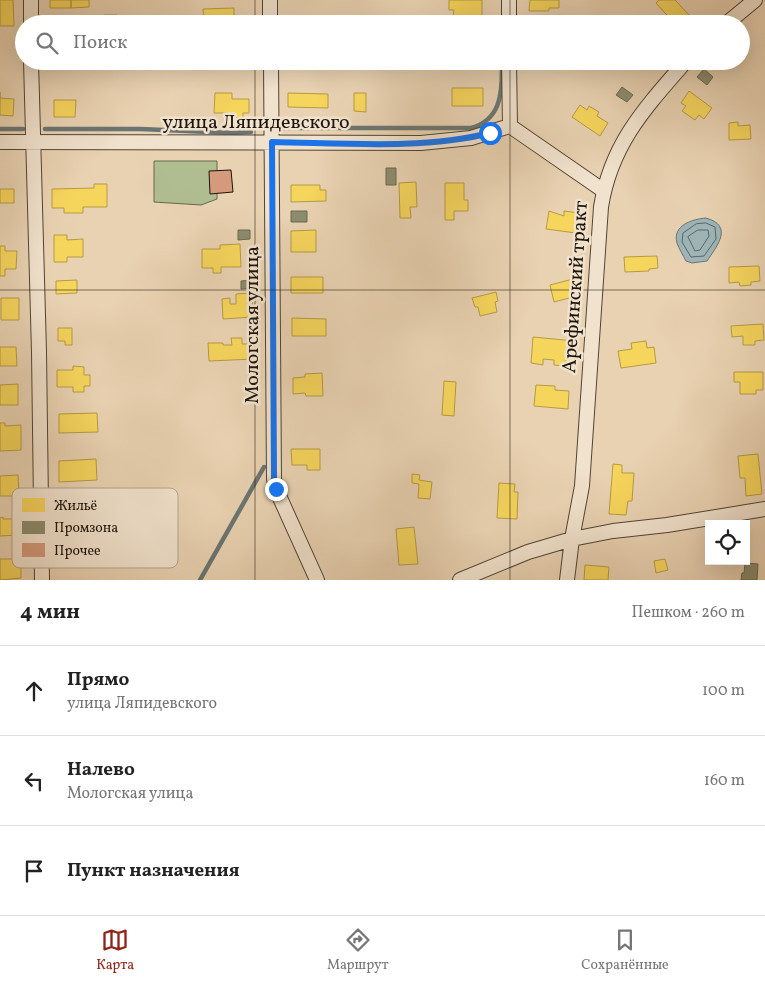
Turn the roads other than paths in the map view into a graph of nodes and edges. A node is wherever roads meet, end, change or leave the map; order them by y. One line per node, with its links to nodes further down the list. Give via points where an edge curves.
1 (30, 0): 5 (street)
2 (270, 0): 6 (street)
3 (509, 0): 7 (street)
4 (755, 0): 8 (street)
5 (31, 15)
6 (270, 15)
7 (509, 15)
8 (737, 15)
9 (31, 70): 15 (street)
10 (271, 70): 16 (street, Мологская улица)
11 (509, 70): 13 (street)
12 (679, 70): 17 (street, Арефинский тракт, via 633,126 612,163)
13 (510, 126): 16 (street, улица Ляпидевского, via 471,138 421,143); 17 (street)
14 (0, 142): 15 (street, улица Ляпидевского)
15 (33, 142): 16 (street, улица Ляпидевского); 18 (street)
16 (272, 142): 21 (street, Мологская улица, via 274,478)
17 (604, 191): 20 (street, Арефинский тракт, via 582,486)
18 (40, 488)
19 (765, 509): 20 (street)
20 (572, 539): 22 (street, via 528,552); 23 (street, Арефинский тракт)
21 (317, 580)
22 (460, 580)
23 (567, 580)

